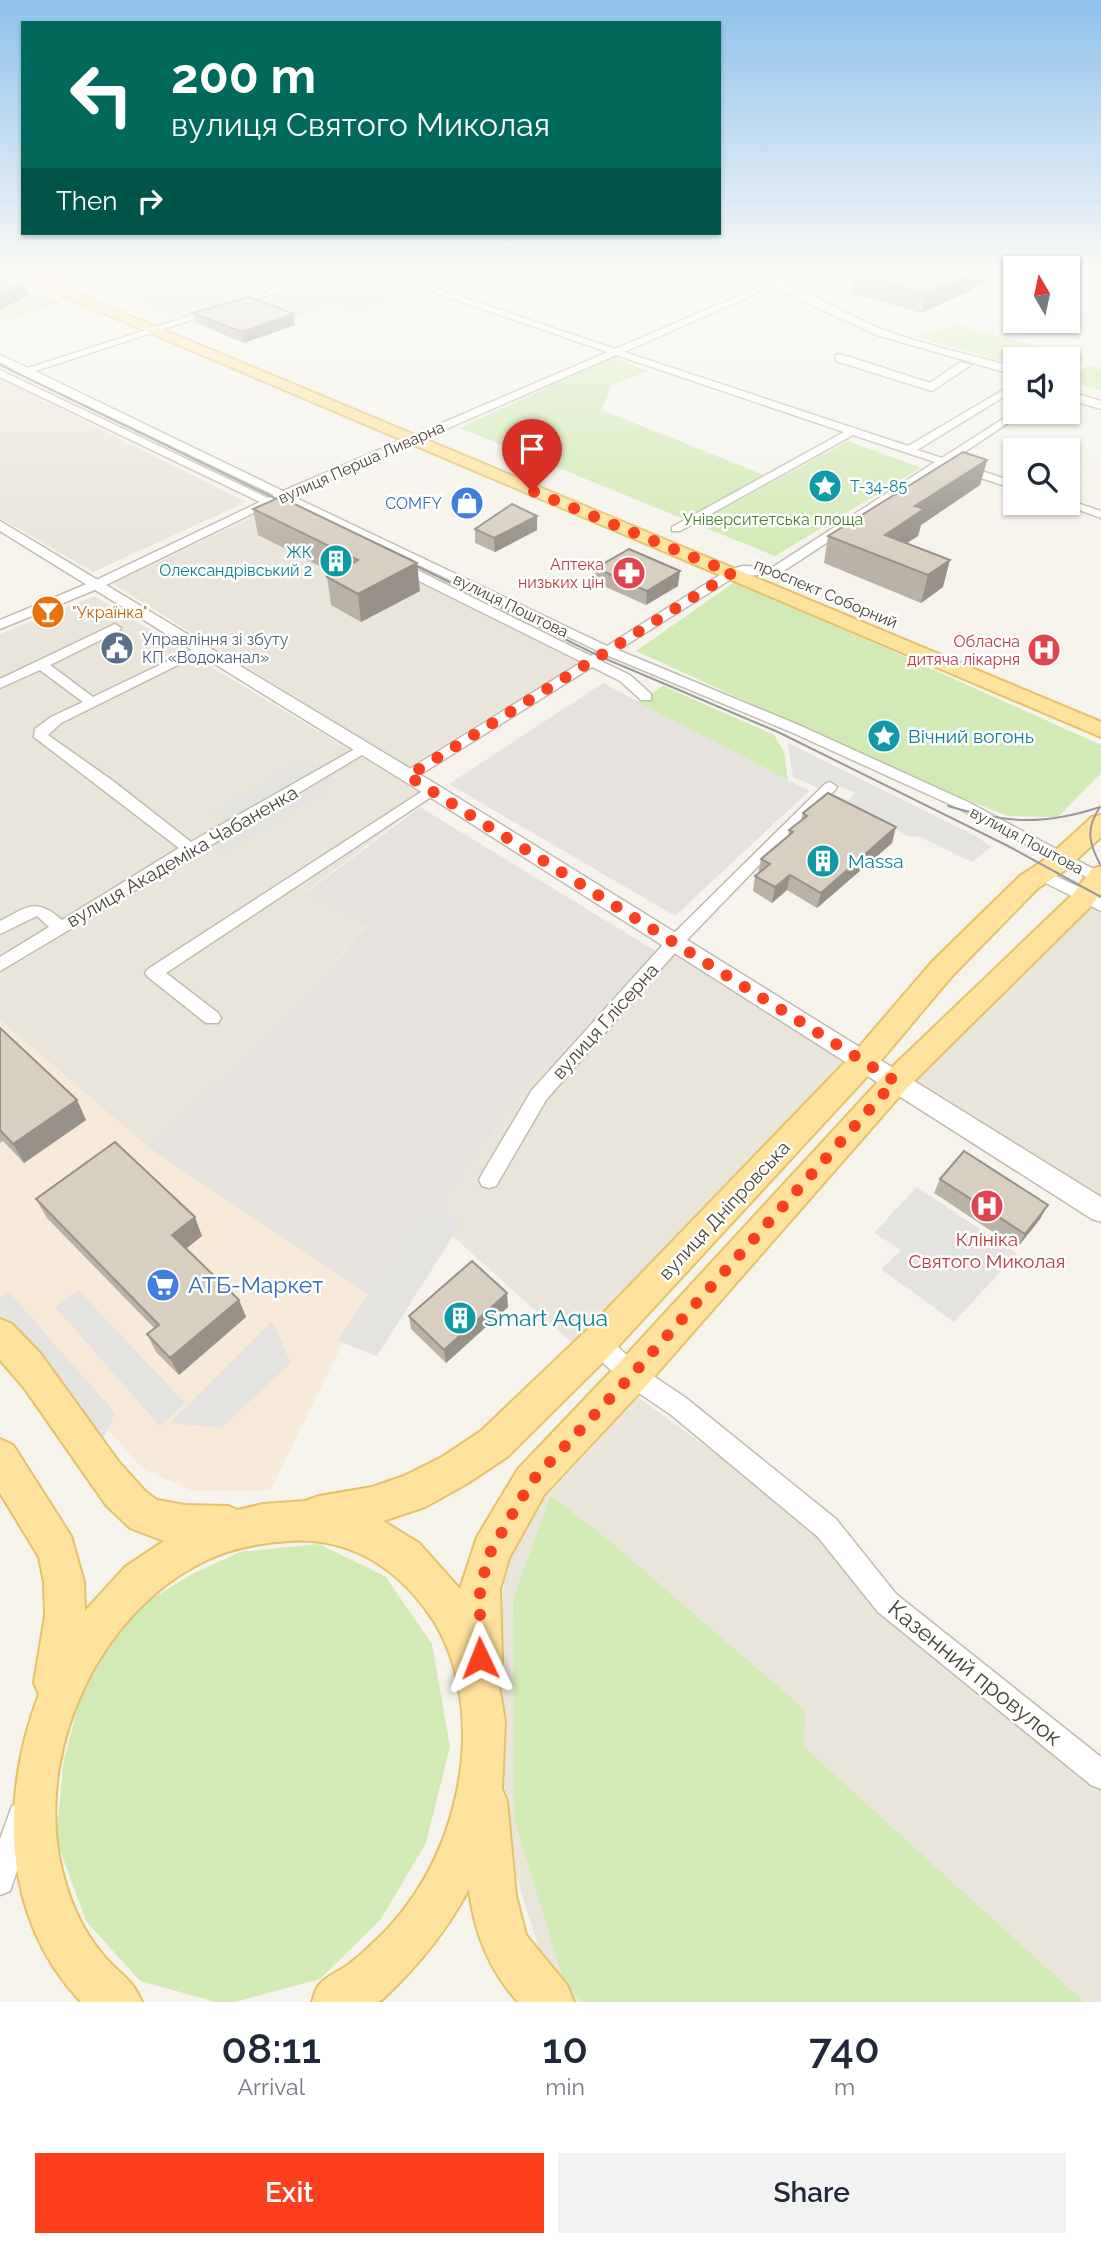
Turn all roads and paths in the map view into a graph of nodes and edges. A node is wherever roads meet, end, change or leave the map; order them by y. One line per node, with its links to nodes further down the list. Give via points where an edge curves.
1 (14, 365): 10 (street, вулиця Поштова)
2 (48, 365): 10 (street)
3 (244, 365): 21 (main road, проспект Соборний)
4 (257, 365): 19 (main road, проспект Соборний)
5 (583, 365): 19 (street, вулиця Перша Ливарна)
6 (654, 365): 20 (street)
7 (864, 365): 8 (street, via 933,387)
8 (965, 365)
9 (967, 365): 12 (street)
10 (27, 372): 11 (street); 26 (street, вулиця Поштова)
11 (3, 376): 27 (street)
12 (1003, 376)
13 (1080, 390): 15 (street)
14 (1003, 393): 22 (street)
15 (1101, 396)
16 (1080, 398): 17 (street)
17 (1101, 404)
18 (1003, 423): 23 (street)
19 (430, 432): 21 (street, вулиця Перша Ливарна); 25 (main road, проспект Соборний)
20 (851, 432): 22 (street); 31 (street)
21 (411, 440): 26 (street, вулиця Перша Ливарна); 37 (main road, проспект Соборний)
22 (909, 450): 23 (street)
23 (946, 462): 24 (street); 36 (street)
24 (1003, 482)
25 (572, 488)
26 (286, 496): 27 (street, вулиця Перша Ливарна); 43 (street, вулиця Поштова)
27 (269, 503): 33 (street); 39 (street, вулиця Перша Ливарна)
28 (1080, 508): 29 (street)
29 (1101, 515)
30 (0, 525): 39 (street)
31 (669, 526): 32 (main road)
32 (698, 538)
33 (368, 551)
34 (736, 555): 36 (main road, проспект Соборний)
35 (381, 557): 44 (street, вулиця Поштова)
36 (775, 571): 37 (street); 38 (main road, проспект Соборний)
37 (732, 573): 43 (street); 49 (main road, проспект Соборний)
38 (800, 582)
39 (98, 584): 40 (street, вулиця Перша Ливарна); 42 (street)
40 (0, 625)
41 (115, 628): 45 (street)
42 (204, 649): 48 (street); 50 (street)
43 (610, 651): 44 (street); 56 (street, вулиця Поштова, via 963,806)
44 (592, 660): 47 (street, вулиця Поштова, via 625,678); 51 (street)
45 (41, 664): 46 (street); 48 (street)
46 (0, 684)
47 (646, 697)
48 (93, 703): 55 (street, via 44,727 41,737)
49 (1101, 730)
50 (365, 749): 51 (street); 55 (street, вулиця Академіка Чабаненка)
51 (408, 776): 53 (street)
52 (830, 787): 60 (street, вулиця Глісерна)
53 (432, 790): 60 (street); 62 (street, via 155,973)
54 (1101, 823): 56 (main road, вулиця Дніпровська)
55 (190, 849): 58 (street, вулиця Академіка Чабаненка)
56 (1052, 866): 57 (street, вулиця Поштова); 57 (street, вулиця Поштова); 63 (main road, вулиця Дніпровська, via 1029,882 942,969)
57 (1097, 887): 64 (main road, вулиця Дніпровська)
58 (60, 927): 59 (street, via 36,910); 61 (street, вулиця Академіка Чабаненка)
59 (0, 928)
60 (675, 942): 63 (street); 65 (street, вулиця Глісерна, via 538,1095)
61 (0, 965)
62 (212, 1018)
63 (863, 1062): 64 (street); 68 (main road, вулиця Дніпровська)
64 (895, 1081): 66 (street); 69 (main road, вулиця Дніпровська)
65 (489, 1180)
66 (1101, 1211)
67 (0, 1335): 72 (main road, via 40,1380 121,1494 142,1513 199,1526)
68 (598, 1343): 69 (street, Казенний провулок); 71 (main road, вулиця Дніпровська, via 494,1444 455,1470 411,1493 372,1506)
69 (632, 1375): 73 (main road, вулиця Дніпровська, via 531,1482 491,1551 480,1589); 76 (street, Казенний провулок, via 678,1406 827,1528 887,1603)
70 (0, 1458): 74 (main road, via 57,1550 64,1582 61,1650)
71 (298, 1518): 72 (main road); 73 (main road, via 346,1526 387,1544 422,1572 452,1610 472,1656)
72 (251, 1524): 74 (main road, via 202,1541 154,1570 111,1610 75,1662)
73 (484, 1710): 75 (main road)
74 (49, 1720): 77 (main road)
75 (483, 1768): 80 (main road, via 471,1829 445,1888 408,1943 361,1988); 81 (main road, via 489,1865 497,1908 510,1952)
76 (1101, 1775)
77 (35, 1777): 78 (street); 79 (main road, via 32,1835 42,1890 63,1942 95,1985)
78 (0, 1881)
79 (118, 2002)
80 (336, 2002)
81 (550, 2002)

